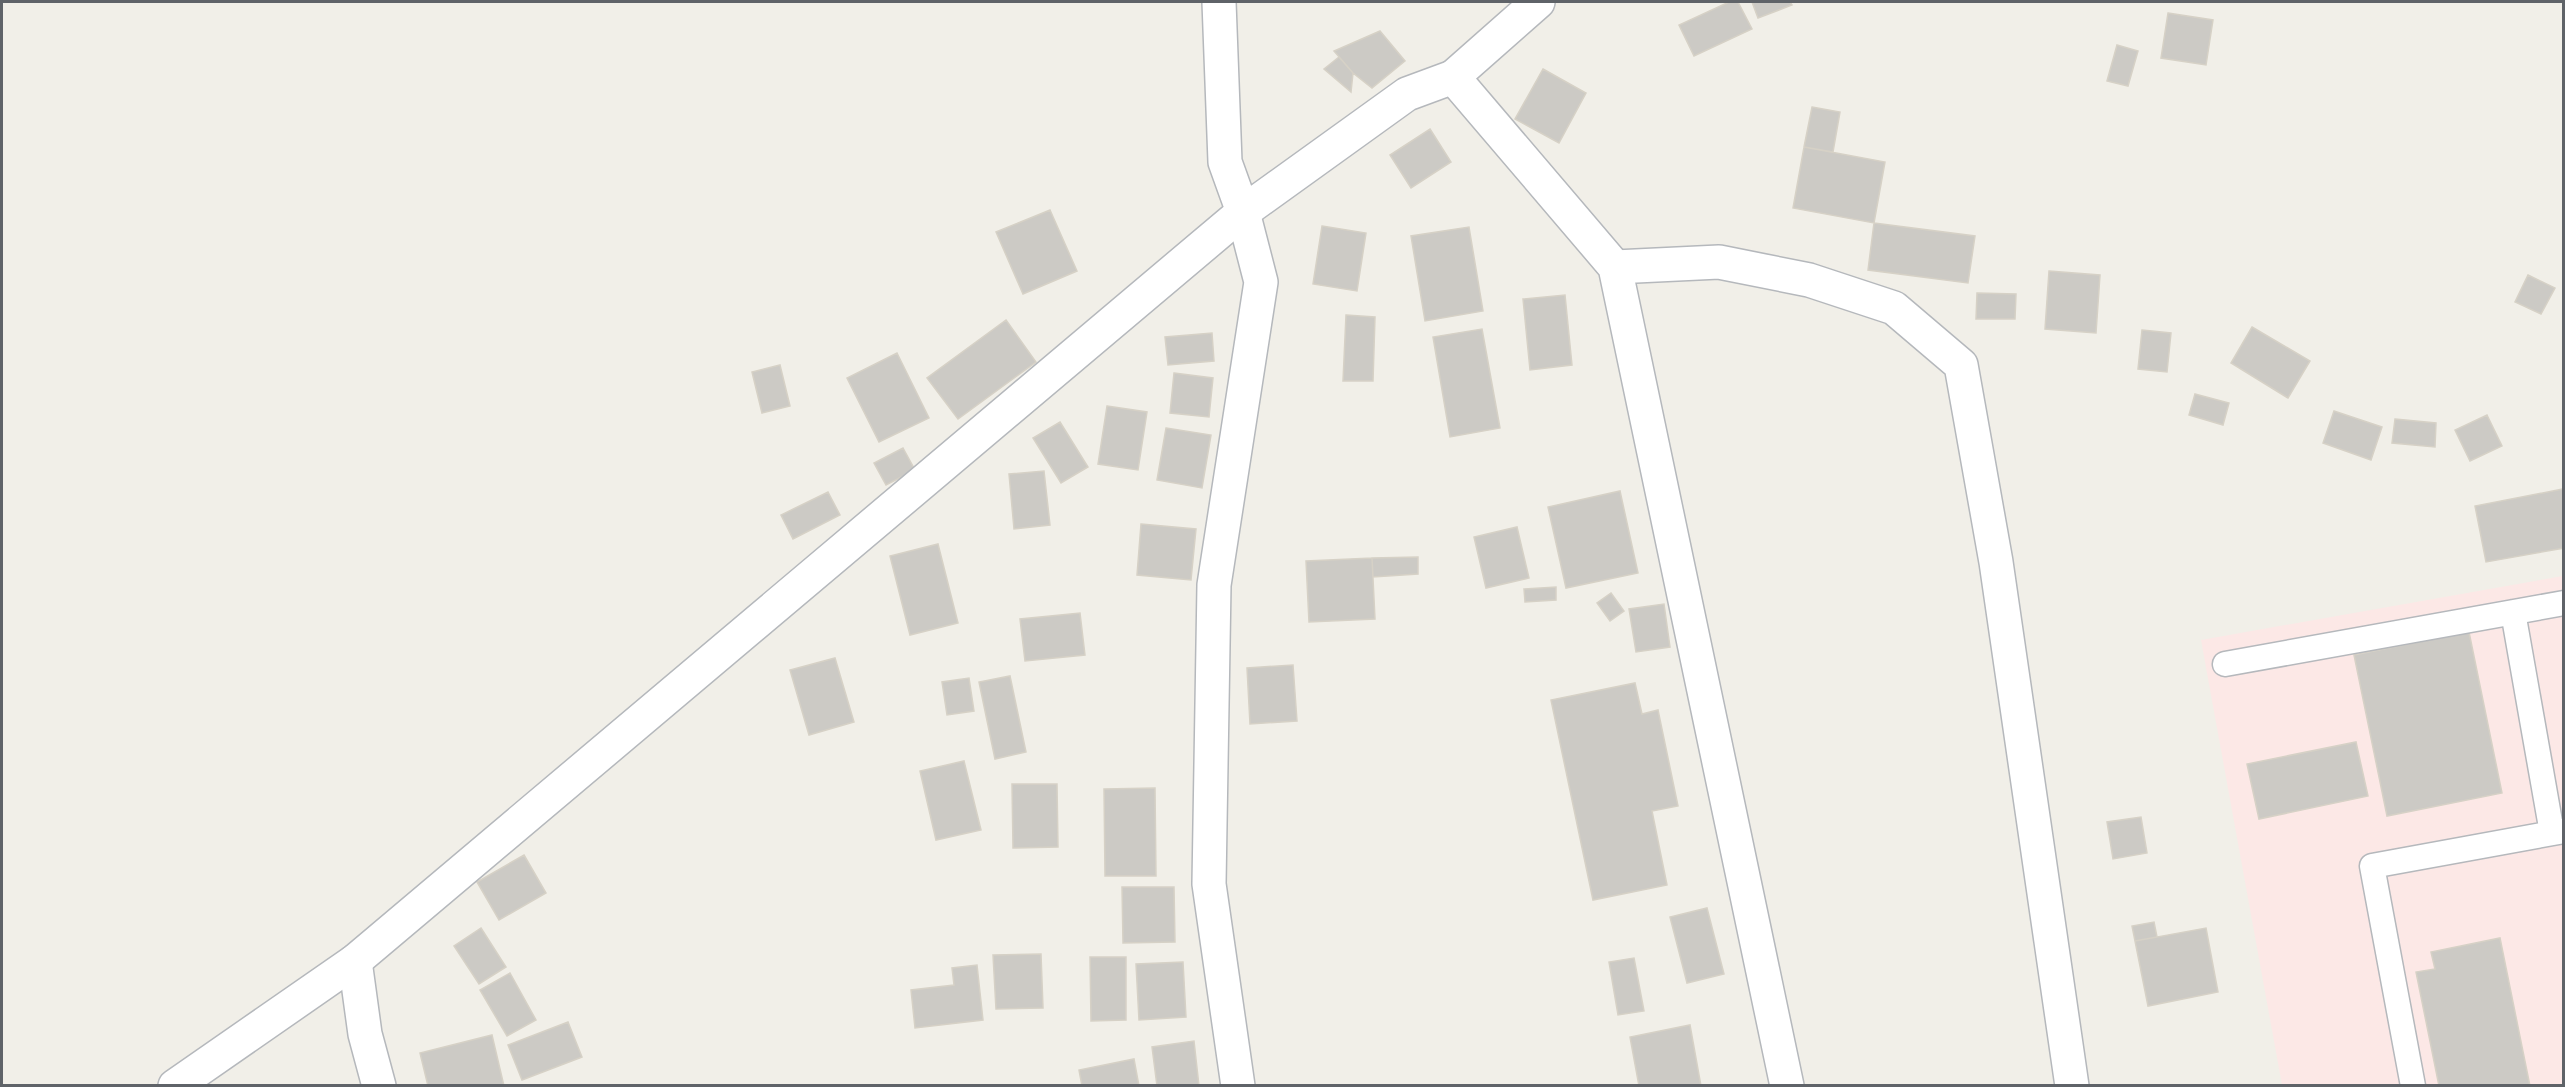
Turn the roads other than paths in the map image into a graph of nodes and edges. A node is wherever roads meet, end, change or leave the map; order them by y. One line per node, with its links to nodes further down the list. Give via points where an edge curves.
1 (1219, 2): 4 (street, via 1226,162)
2 (1538, 2): 3 (street)
3 (1453, 77): 4 (street, via 1407,94); 5 (street)
4 (1243, 212): 10 (street); 13 (street, via 1261,282 1214,585 1209,884)
5 (1616, 267): 14 (street); 15 (street, via 1719,262 1809,280 1894,308 1961,365 1996,562)
6 (2564, 603): 7 (lane)
7 (2513, 612): 8 (lane); 9 (lane)
8 (2225, 664)
9 (2558, 832): 16 (lane, via 2372,866)
10 (355, 961): 11 (street); 12 (street, via 365,1034)
11 (175, 1086)
12 (379, 1086)
13 (1238, 1086)
14 (1787, 1086)
15 (2072, 1086)
16 (2413, 1086)

